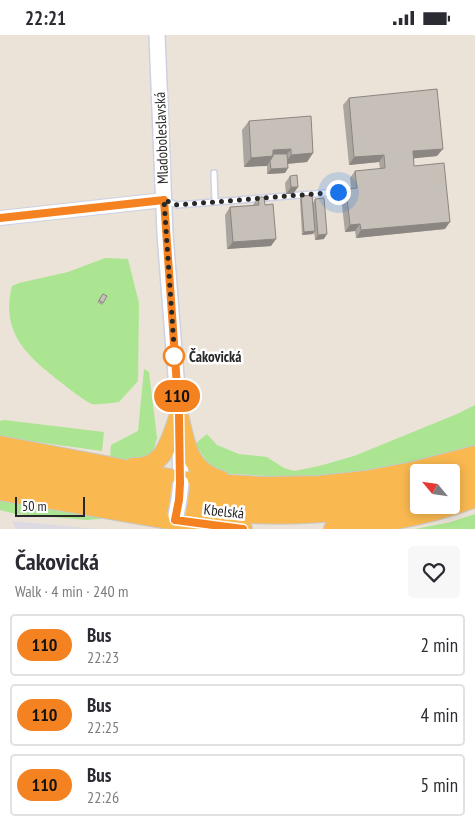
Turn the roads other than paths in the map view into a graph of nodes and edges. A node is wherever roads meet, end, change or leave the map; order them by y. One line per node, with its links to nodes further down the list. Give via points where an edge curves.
1 (157, 35): 4 (main road, Mladoboleslavská)
2 (214, 173): 5 (lane)
3 (338, 192): 5 (lane)
4 (164, 200): 5 (lane, via 177,205); 6 (street); 7 (main road, Mladoboleslavská)
5 (215, 202)
6 (0, 218)
7 (179, 415): 11 (highway, via 168,446 159,459 143,467); 15 (main road, Mladoboleslavská); 17 (highway, via 188,450 198,468 218,479)
8 (0, 445): 11 (highway)
9 (475, 455): 17 (highway, via 365,480 319,485)
10 (0, 462): 18 (highway, Kbelská, via 132,486 252,501 343,499)
11 (105, 465): 15 (highway)
12 (475, 469): 13 (highway)
13 (460, 474)
14 (0, 475): 22 (highway, Kbelská, via 140,500 249,514 348,511)
15 (180, 481): 17 (highway); 24 (main road, bridge)
16 (475, 483): 19 (highway)
17 (264, 485)
18 (410, 488)
19 (460, 488)
20 (0, 491): 23 (highway)
21 (475, 498): 27 (highway, via 426,514)
22 (410, 501)
23 (92, 507): 24 (highway); 25 (highway, via 139,520)
24 (174, 522): 26 (highway)
25 (151, 529)
26 (243, 529)
27 (333, 529)

